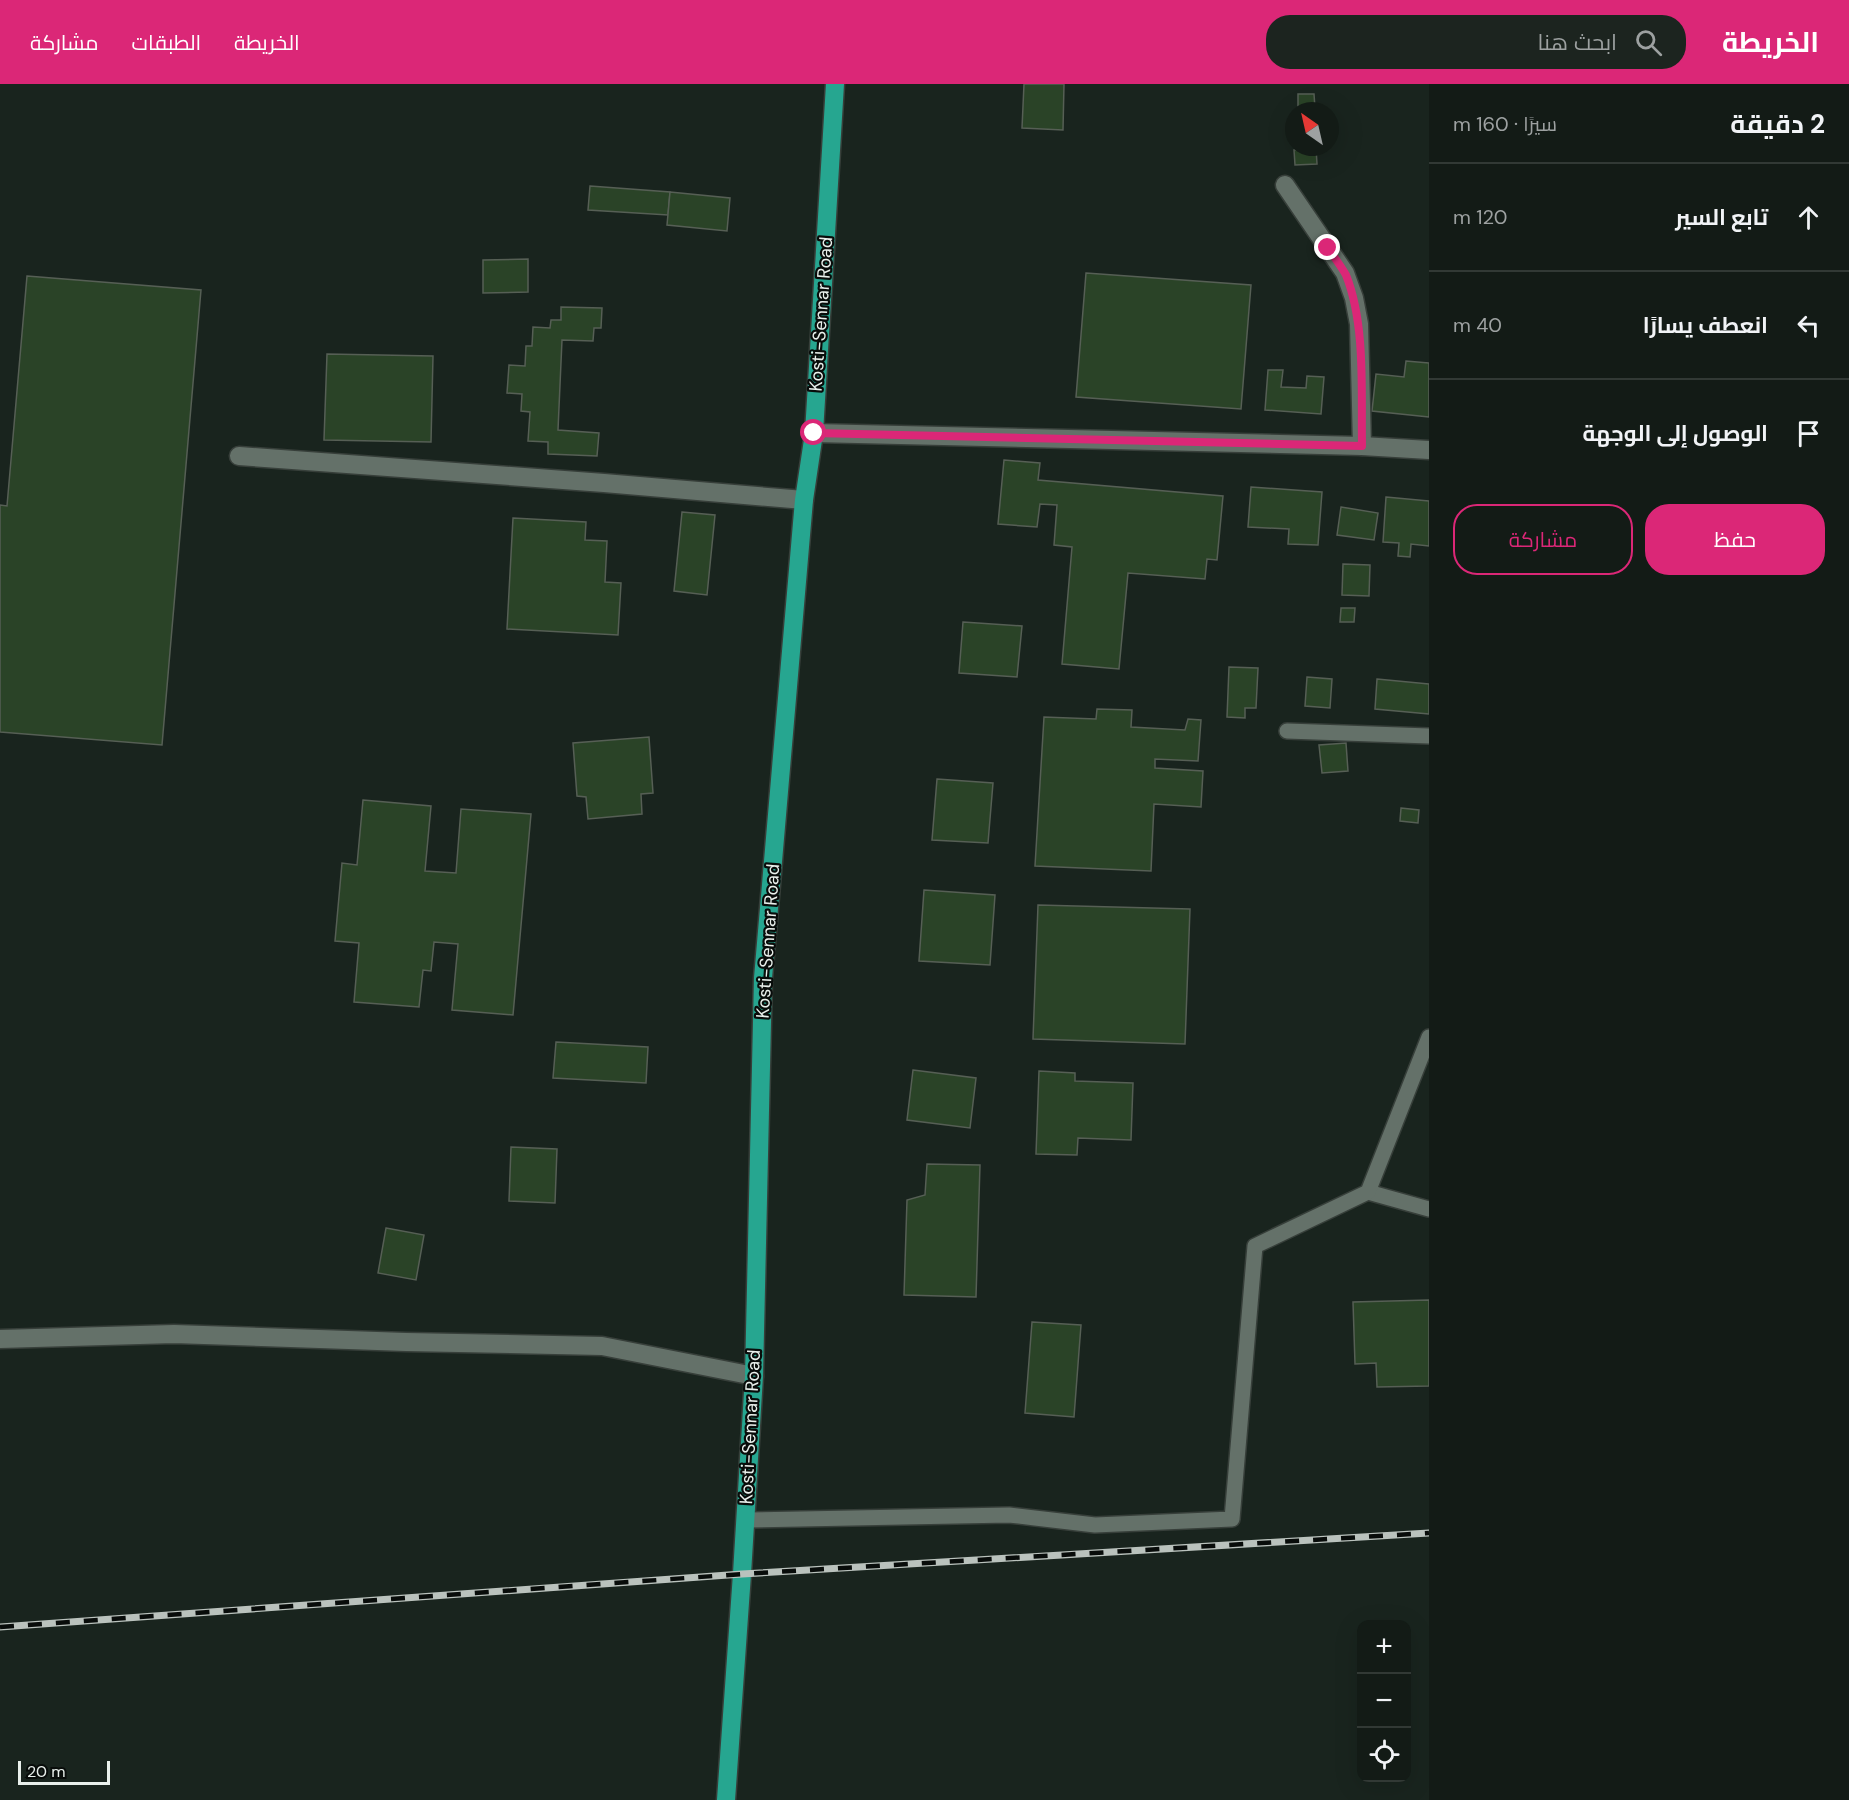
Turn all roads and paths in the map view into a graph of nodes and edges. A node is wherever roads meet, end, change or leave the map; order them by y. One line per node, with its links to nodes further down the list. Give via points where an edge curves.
1 (835, 84): 3 (highway, Kosti-Sennar Road)
2 (1285, 184): 4 (street, via 1345,273 1354,298 1359,324)
3 (814, 433): 4 (street); 7 (highway, Kosti-Sennar Road)
4 (1362, 446): 5 (street)
5 (1429, 450)
6 (239, 456): 7 (street)
7 (804, 500): 14 (highway, Kosti-Sennar Road, via 763,978)
8 (1287, 731): 9 (lane)
9 (1429, 736)
10 (1429, 1037): 11 (lane)
11 (1368, 1192): 12 (lane); 15 (lane, via 1255,1246 1232,1519 1095,1525 1009,1515)
12 (1429, 1209)
13 (0, 1339): 14 (street, via 174,1334 602,1346)
14 (754, 1376): 15 (highway, Kosti-Sennar Road)
15 (745, 1520): 16 (highway, Kosti-Sennar Road)
16 (726, 1800)

